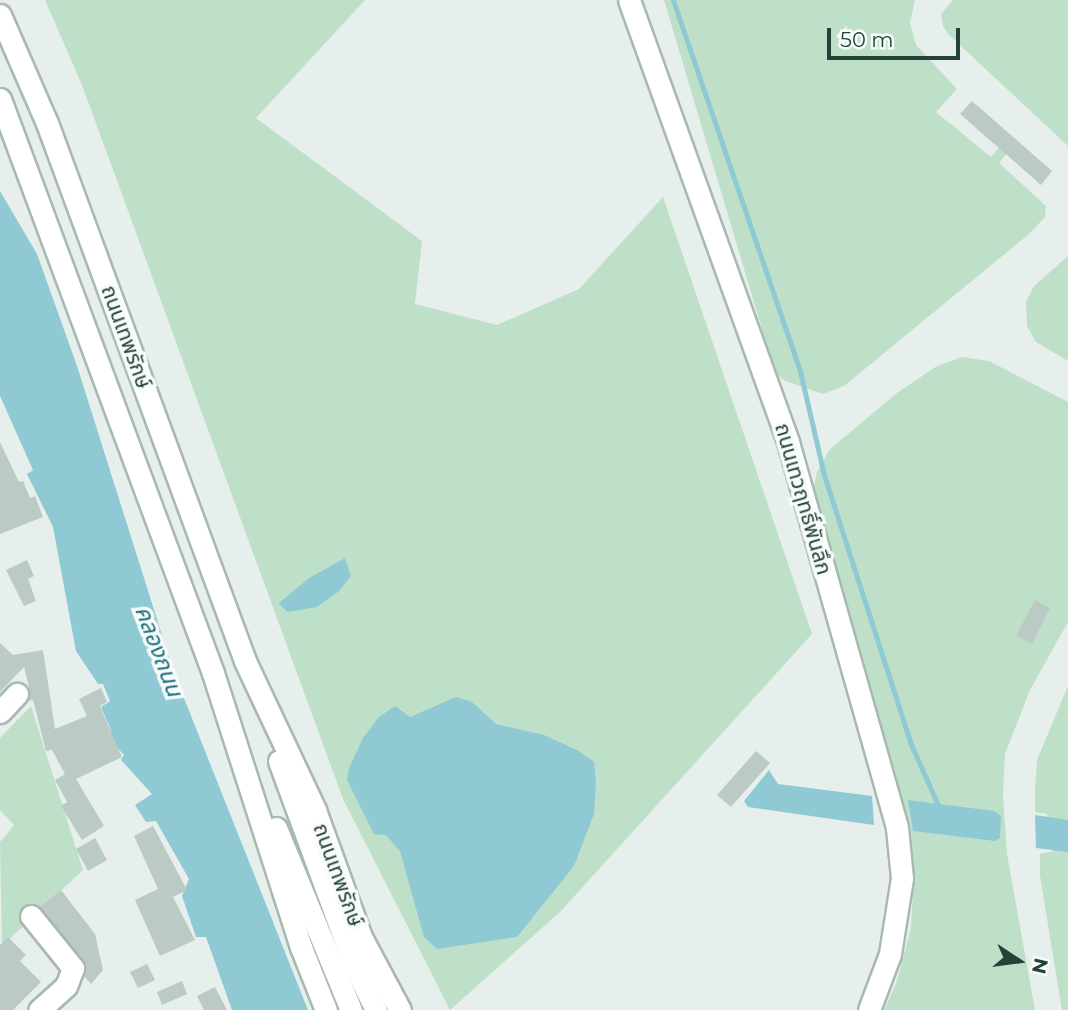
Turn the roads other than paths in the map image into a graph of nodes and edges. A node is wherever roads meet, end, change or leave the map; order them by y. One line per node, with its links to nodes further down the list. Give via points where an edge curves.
1 (629, 0): 14 (main road, ถนนเทวฤทธิ์พันลึก, via 788,442 897,828 902,878 890,954)
2 (0, 15): 4 (main road, ถนนเทพรักษ์, via 47,123)
3 (0, 99): 5 (main road, ถนนเทพรักษ์)
4 (245, 661): 12 (main road, ถนนเทพรักษ์, via 298,816 354,965); 13 (main road, ถนนเทพรักษ์, via 315,810 361,937)
5 (213, 673): 10 (main road, ถนนเทพรักษ์, via 301,947); 11 (main road, ถนนเทพรักษ์)
6 (17, 694): 7 (main road)
7 (0, 712)
8 (31, 916): 9 (main road, via 72,968 71,978)
9 (39, 1010)
10 (326, 1010)
11 (351, 1010)
12 (376, 1010)
13 (400, 1010)
14 (869, 1010)

